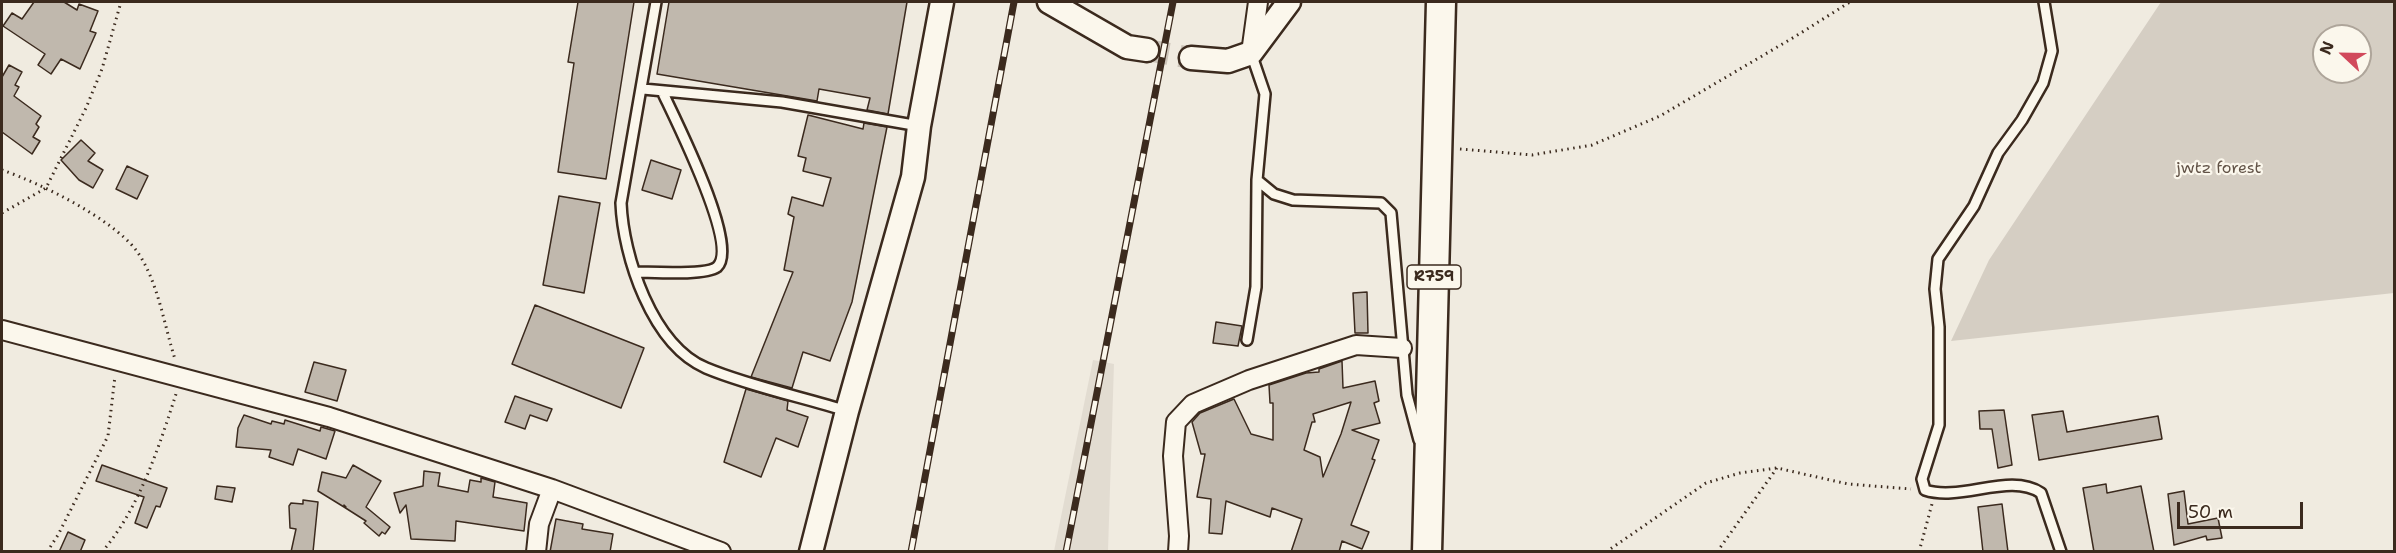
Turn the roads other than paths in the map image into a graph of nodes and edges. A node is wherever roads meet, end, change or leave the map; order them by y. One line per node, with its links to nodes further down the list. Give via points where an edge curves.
1 (656, 2): 11 (lane)
2 (942, 2): 13 (street)
3 (1048, 2): 8 (street, via 1127,47)
4 (1258, 2): 9 (street)
5 (1289, 2): 9 (street)
6 (1441, 2): 20 (main road, R759)
7 (2044, 2): 27 (lane, via 2052,51 2043,83 1998,153 1974,206 1941,252 1936,266 1939,425 1922,479 1925,490 1936,494 2006,486 2033,488 2041,493)
8 (1147, 50)
9 (1251, 53): 10 (street, via 1228,61); 14 (lane, via 1265,94)
10 (1191, 58)
11 (643, 89): 12 (lane); 15 (lane, via 621,203 622,232)
12 (662, 91): 13 (lane, via 782,102); 15 (lane, via 706,186 723,259 716,268 704,271)
13 (919, 126): 19 (street, via 913,177)
14 (1257, 180): 17 (lane, via 1256,287); 18 (lane, via 1274,194 1293,200 1381,203 1388,207)
15 (635, 272): 19 (lane, via 665,335 704,367)
16 (2, 330): 21 (street, via 329,417)
17 (1247, 340)
18 (1402, 348): 20 (lane, via 1407,394); 25 (street, via 1356,345 1249,380 1193,404 1176,422 1173,456)
19 (847, 411): 24 (street)
20 (1430, 483): 26 (main road, R759)
21 (552, 489): 22 (street, via 539,524); 23 (street)
22 (536, 552)
23 (721, 552)
24 (811, 552)
25 (1178, 552)
26 (1427, 552)
27 (2061, 552)

